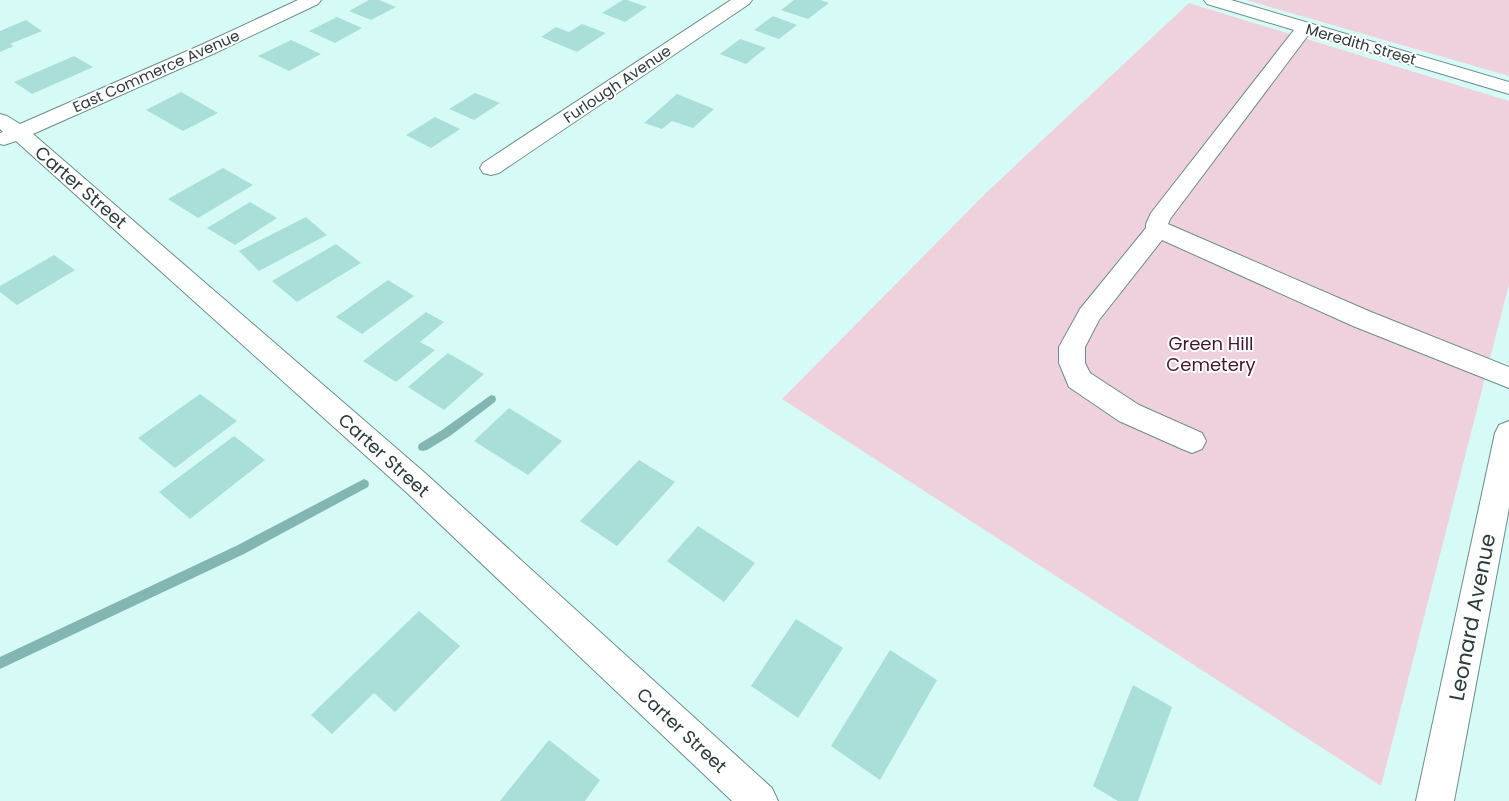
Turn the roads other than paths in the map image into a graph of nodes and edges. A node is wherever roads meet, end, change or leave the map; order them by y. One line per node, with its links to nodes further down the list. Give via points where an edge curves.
1 (312, 0): 6 (street, East Commerce Avenue, via 208,49)
2 (743, 0): 7 (street, Furlough Avenue)
3 (1213, 0): 4 (street, Meredith Street)
4 (1305, 27): 5 (street, Meredith Street); 8 (street, via 1159,218)
5 (1509, 88)
6 (6, 131): 12 (street, Carter Street, via 415,482)
7 (491, 168)
8 (1158, 229): 9 (street, via 1362,319); 11 (street, via 1089,314 1072,347 1072,363 1079,380 1129,413)
9 (1509, 378)
10 (1509, 433): 13 (street, Leonard Avenue)
11 (1192, 441)
12 (759, 801)
13 (1435, 801)

